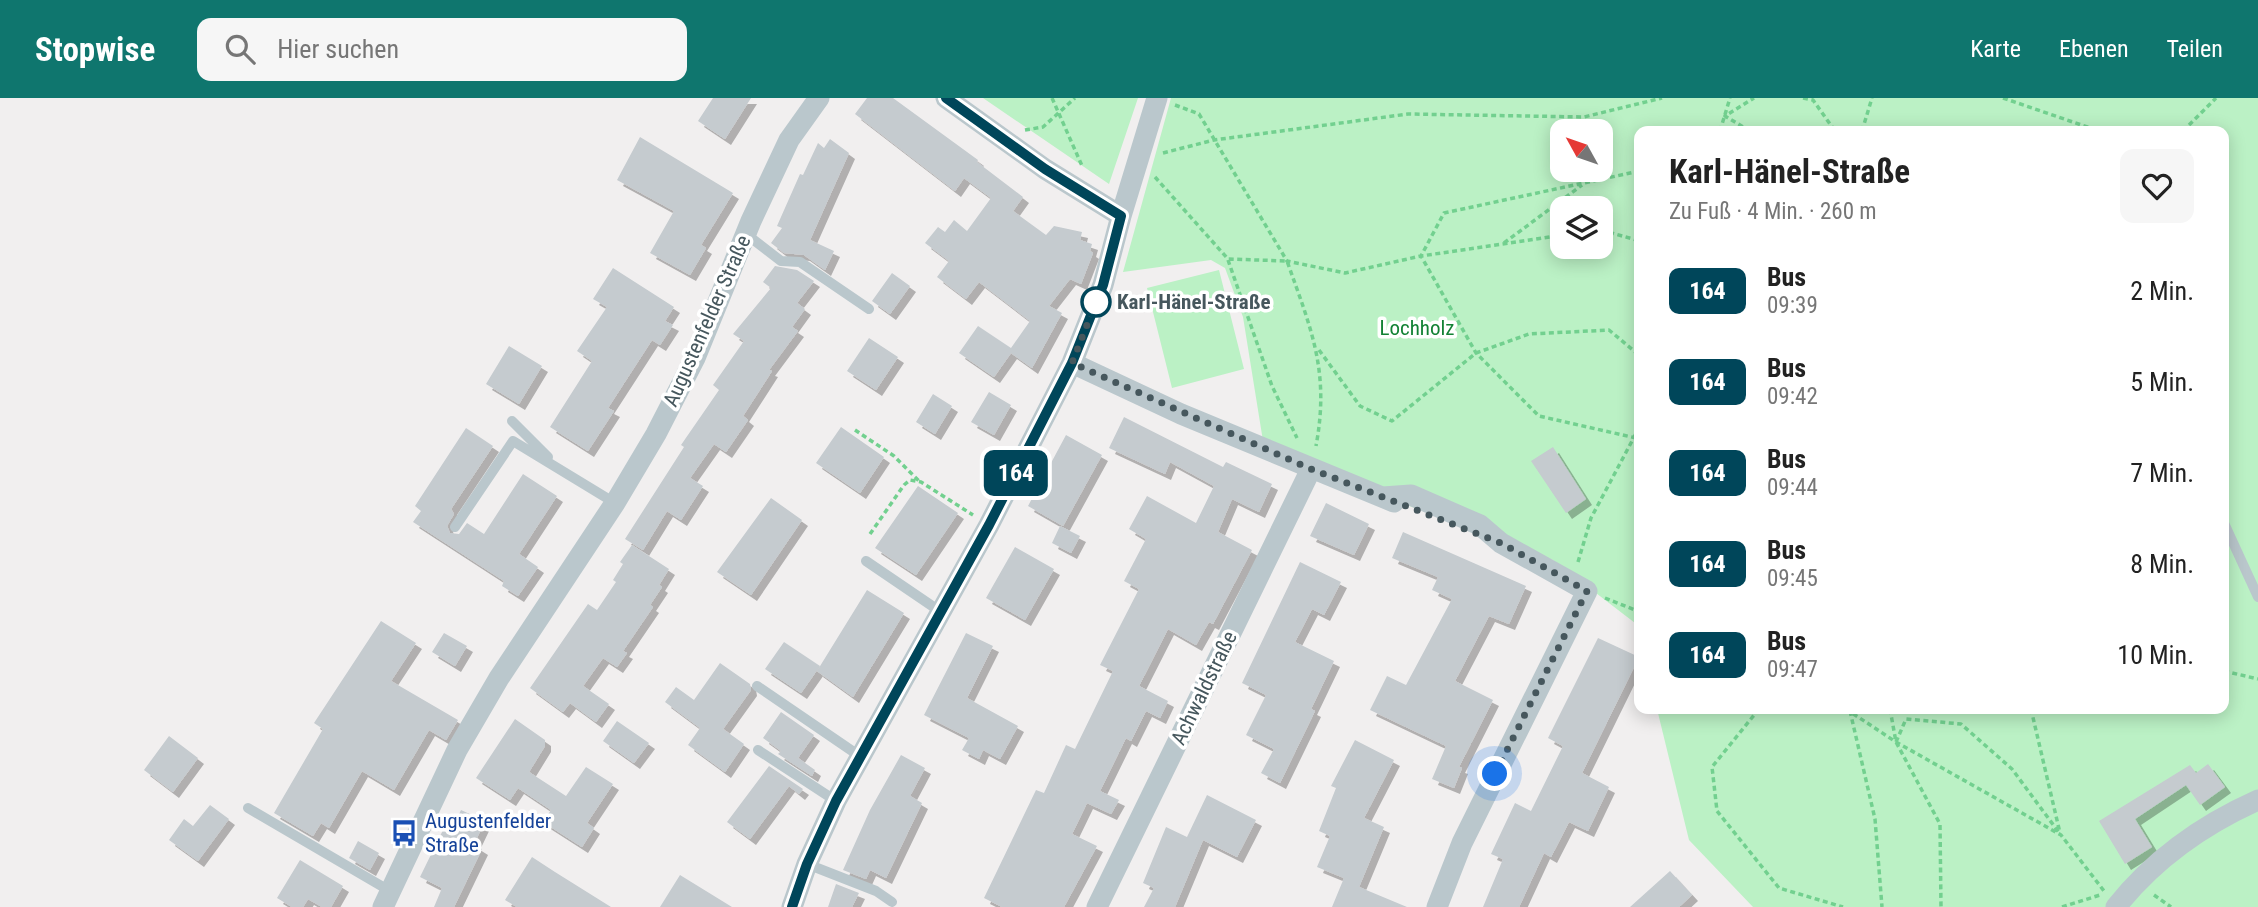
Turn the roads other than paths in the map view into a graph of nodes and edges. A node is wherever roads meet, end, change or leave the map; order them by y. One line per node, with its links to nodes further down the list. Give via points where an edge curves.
1 (819, 98): 5 (street, Augustenfelder Straße, via 789,140)
2 (946, 98): 4 (street)
3 (1157, 98): 4 (street)
4 (1121, 216): 7 (street, via 1103,285)
5 (746, 234): 6 (lane, via 781,261 800,262); 11 (street, Augustenfelder Straße, via 695,358)
6 (869, 309)
7 (1072, 363): 10 (street); 16 (street)
8 (513, 421): 9 (lane)
9 (559, 469): 11 (lane); 12 (lane, via 513,441)
10 (1311, 469): 28 (street, Achwaldstraße); 29 (street, via 1382,498 1411,495 1480,525 1501,543 1580,586)
11 (615, 503): 24 (street, Augustenfelder Straße, via 457,750)
12 (455, 527)
13 (2229, 534): 15 (lane)
14 (866, 561): 16 (lane)
15 (2258, 597)
16 (941, 612): 19 (street)
17 (757, 686): 19 (lane)
18 (758, 750): 21 (lane)
19 (861, 757): 21 (street)
20 (2258, 800): 25 (street, via 2179,845)
21 (836, 801): 23 (street)
22 (248, 808): 24 (lane)
23 (807, 864): 26 (lane, via 876,891); 27 (street)
24 (387, 899)
25 (2113, 901)
26 (892, 902)
27 (792, 907)
28 (1097, 907)
29 (1437, 907)

